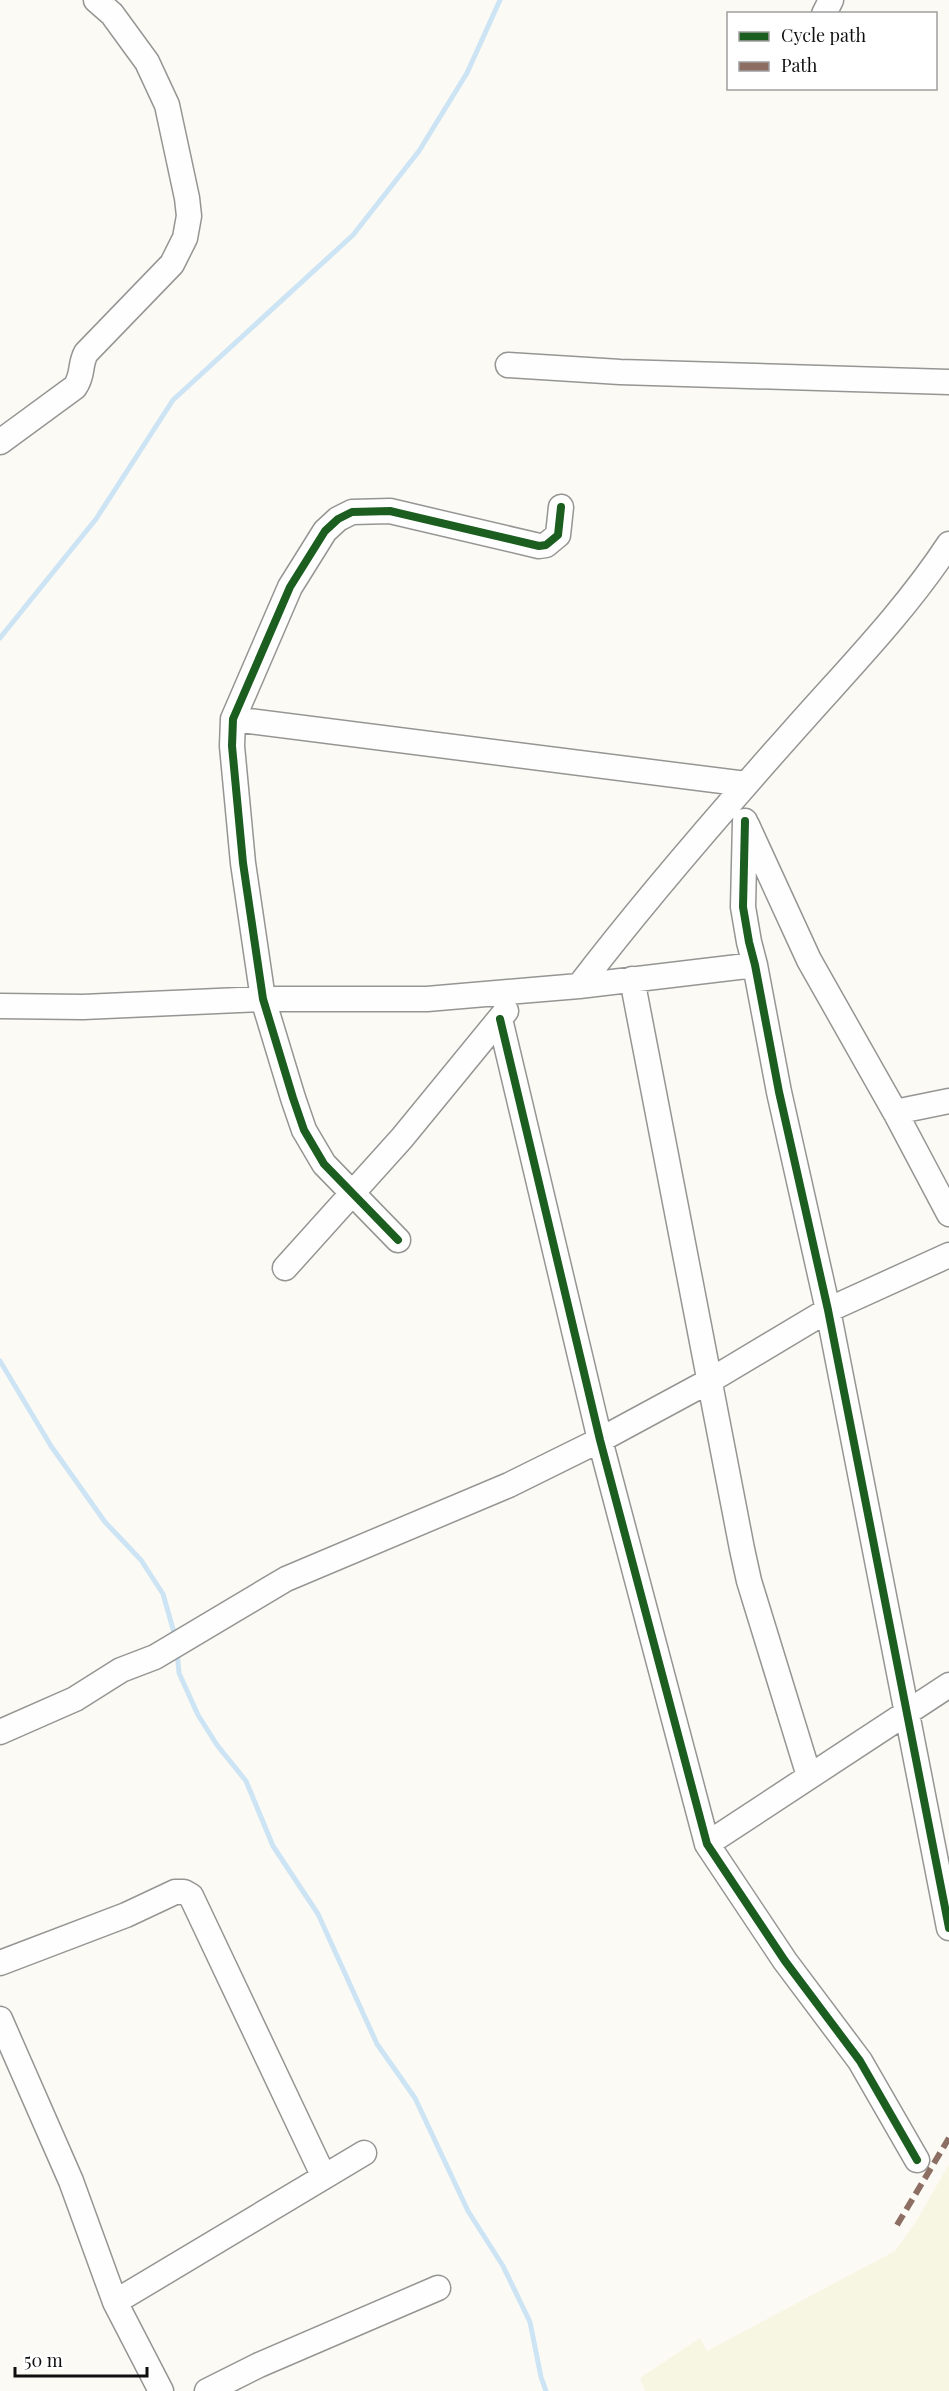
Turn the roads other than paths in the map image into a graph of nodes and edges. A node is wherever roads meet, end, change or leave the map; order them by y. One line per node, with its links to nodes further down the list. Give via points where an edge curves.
1 (96, 0): 4 (street, via 112,14 147,62 167,105 187,198 185,238 172,264 86,353 75,387)
2 (508, 365): 3 (street)
3 (949, 382)
4 (0, 442)
5 (561, 507): 7 (street, via 558,535 552,542 539,546 390,511 352,512 338,519 325,531 290,587)
6 (949, 544): 8 (street, via 885,627)
7 (233, 719): 8 (street); 14 (street, via 243,863)
8 (741, 790): 9 (street); 12 (street)
9 (745, 821): 10 (street, via 744,907); 18 (street, via 809,960)
10 (755, 965): 11 (street); 24 (street)
11 (632, 979): 12 (street); 25 (street)
12 (579, 986): 13 (street)
13 (523, 991): 14 (street, via 427,999); 16 (street)
14 (263, 999): 15 (street, via 83,1007); 19 (street, via 304,1130 324,1164)
15 (0, 1006)
16 (500, 1019): 19 (street); 26 (street)
17 (949, 1101): 18 (street)
18 (896, 1112): 20 (street)
19 (354, 1193): 21 (street); 23 (street)
20 (949, 1214)
21 (398, 1240)
22 (949, 1255): 24 (street)
23 (285, 1268)
24 (828, 1310): 25 (street); 28 (street)
25 (711, 1380): 26 (street); 30 (street, via 749,1581)
26 (600, 1440): 29 (street, via 508,1485 286,1580 75,1699); 31 (street)
27 (949, 1685): 28 (street)
28 (907, 1711): 30 (street); 32 (street)
29 (0, 1732)
30 (810, 1776): 31 (street)
31 (707, 1844): 36 (street, via 785,1961 860,2061)
32 (949, 1928)
33 (0, 1963): 37 (street, via 176,1892 191,1896)
34 (0, 2019): 39 (street, via 71,2181)
35 (364, 2153): 37 (street)
36 (917, 2160)
37 (324, 2176): 39 (street)
38 (438, 2288): 41 (street)
39 (115, 2302): 40 (street)
40 (161, 2391)
41 (207, 2391)

